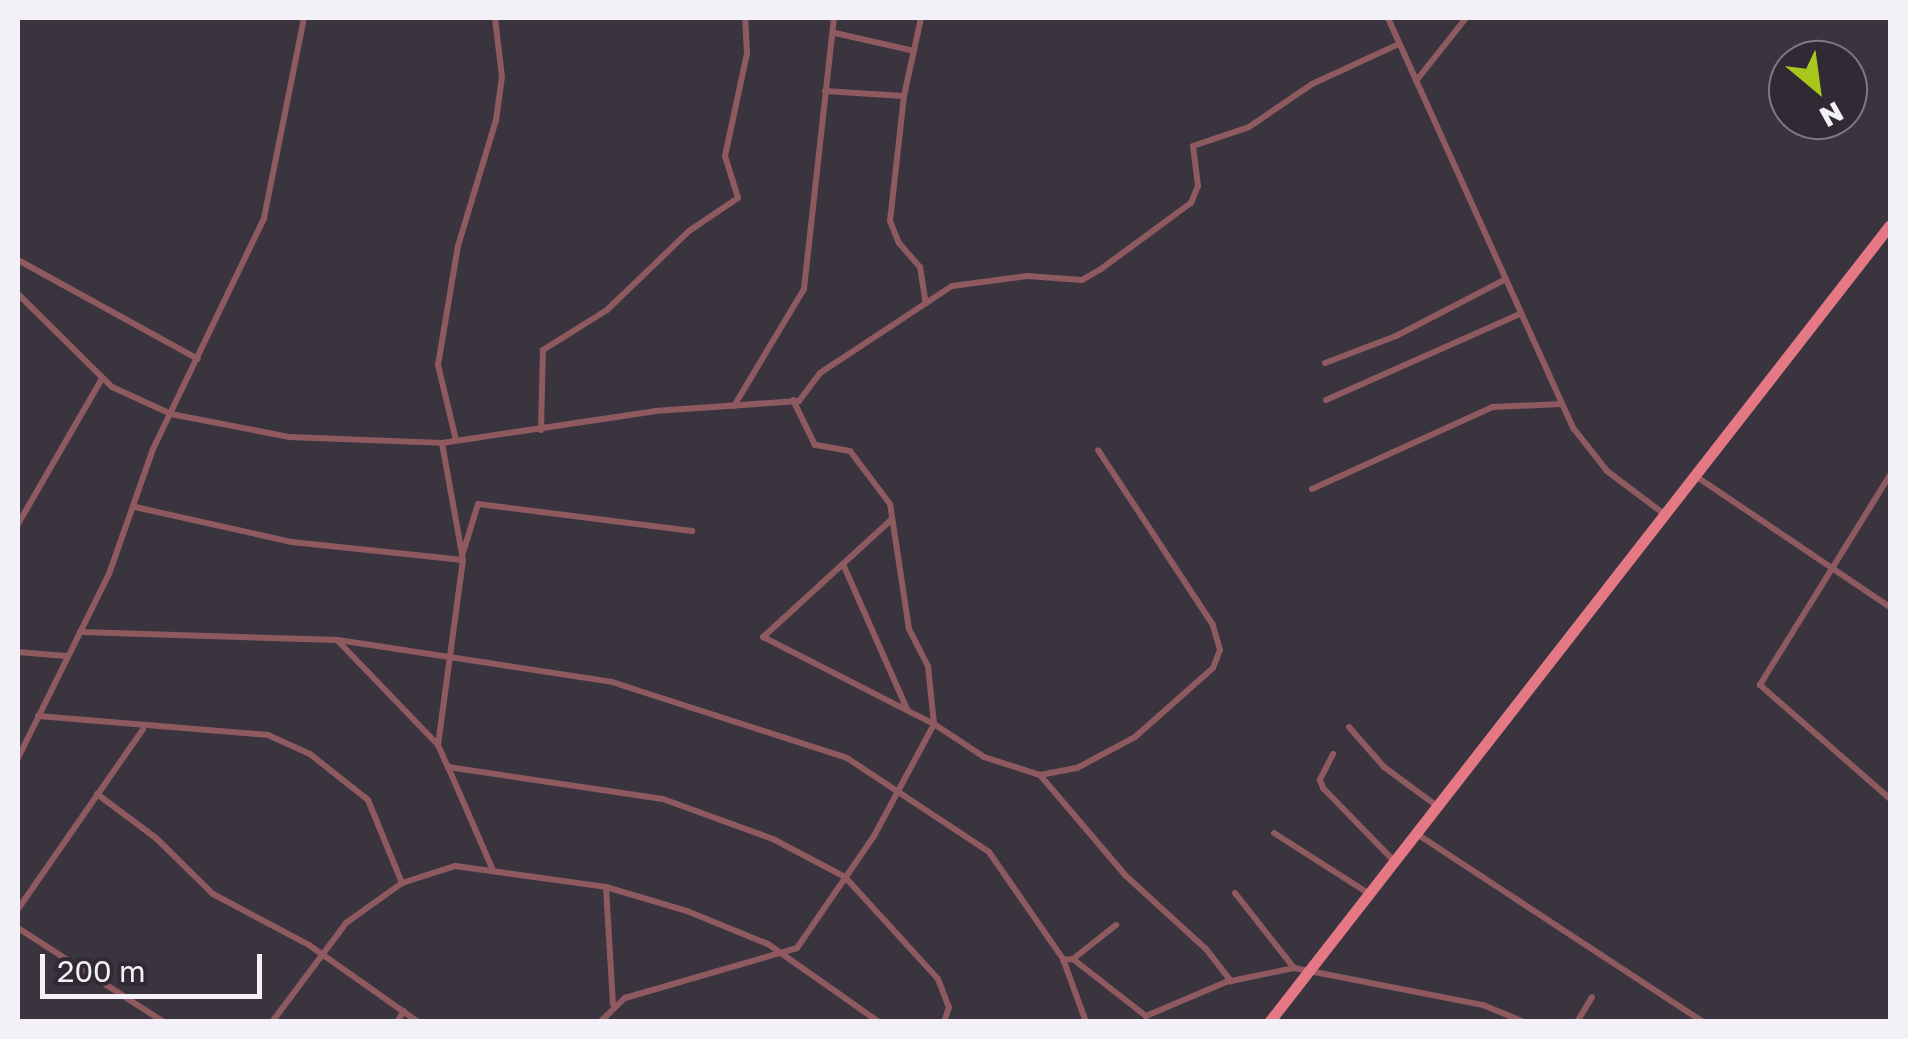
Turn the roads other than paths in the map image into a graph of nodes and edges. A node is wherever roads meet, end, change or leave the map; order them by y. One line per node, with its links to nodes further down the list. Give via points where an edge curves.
1 (304, 18): 20 (street, via 267,209)
2 (495, 18): 29 (street, via 502,72 496,120 458,246 438,364)
3 (745, 18): 28 (street, via 747,53 725,156 738,198 688,231 608,310 543,350)
4 (834, 18): 8 (street)
5 (921, 18): 10 (street)
6 (1388, 18): 9 (street)
7 (1466, 18): 11 (street)
8 (835, 34): 10 (street); 12 (street)
9 (1399, 44): 11 (street); 18 (street, via 1312,84 1249,127 1193,146 1198,186 1191,203 1091,276 962,284)
10 (914, 50): 13 (street)
11 (1416, 81): 16 (street)
12 (825, 91): 13 (street); 26 (street, via 804,289)
13 (904, 96): 18 (street, via 890,221 920,267)
14 (1890, 226): 33 (main road)
15 (18, 260): 20 (street)
16 (1504, 280): 19 (street); 21 (street, via 1396,336)
17 (18, 294): 22 (street)
18 (926, 305): 23 (street, via 820,372 804,398)
19 (1520, 314): 24 (street); 25 (street)
20 (198, 359): 27 (street)
21 (1325, 363)
22 (101, 380): 27 (street); 38 (street)
23 (793, 400): 26 (street); 37 (street, via 807,436 857,458 885,495)
24 (1326, 400)
25 (1561, 404): 34 (street, via 1492,407); 36 (street, via 1607,471)
26 (734, 407): 28 (street, via 654,411)
27 (171, 414): 30 (street, via 289,436); 35 (street)
28 (541, 430): 29 (street)
29 (456, 440): 30 (street)
30 (442, 442): 40 (street)
31 (1098, 450): 58 (street, via 1213,625 1220,650 1213,668 1136,737 1100,760)
32 (1890, 475): 42 (street)
33 (1696, 477): 36 (main road); 42 (street)
34 (1312, 489)
35 (135, 507): 40 (street, via 292,542); 44 (street)
36 (1665, 514): 62 (main road)
37 (892, 519): 41 (street); 51 (street, via 909,629 928,666)
38 (18, 524)
39 (692, 531): 40 (street, via 478,504)
40 (463, 558): 48 (street)
41 (844, 564): 49 (street); 49 (street, via 763,637)
42 (1833, 567): 43 (street); 61 (street, via 1760,685)
43 (1890, 606)
44 (80, 632): 45 (street); 47 (street)
45 (338, 640): 48 (street); 54 (street)
46 (18, 652): 47 (street)
47 (66, 656): 50 (street)
48 (449, 656): 54 (street); 59 (street, via 670,698 847,758)
49 (907, 710): 51 (street)
50 (38, 716): 53 (street); 56 (street)
51 (934, 724): 58 (street, via 984,757); 59 (street)
52 (1349, 727): 62 (street, via 1384,767)
53 (144, 729): 60 (street); 68 (street, via 268,735 310,754 368,800)
54 (438, 745): 57 (street)
55 (1333, 754): 65 (street, via 1320,780 1323,788)
56 (18, 758)
57 (448, 767): 66 (street); 67 (street, via 663,800 774,839)
58 (1040, 775): 81 (street, via 1125,875 1206,949)
59 (901, 791): 67 (street); 78 (street, via 989,852)
60 (97, 794): 72 (street); 75 (street, via 156,838 213,894)
61 (1890, 799)
62 (1438, 806): 64 (main road)
63 (1274, 833): 71 (street)
64 (1416, 833): 65 (main road); 96 (street)
65 (1394, 861): 71 (main road)
66 (492, 868): 68 (street, via 441,866); 69 (street)
67 (845, 878): 76 (street, via 805,938); 91 (street, via 938,979 949,1004)
68 (402, 883): 75 (street, via 346,923)
69 (606, 887): 76 (street, via 687,911); 83 (street)
70 (1235, 893): 79 (street)
71 (1369, 894): 80 (main road)
72 (18, 908)
73 (1116, 925): 77 (street)
74 (18, 928): 85 (street)
75 (322, 955): 84 (street); 86 (street)
76 (785, 955): 83 (street); 90 (street)
77 (1073, 959): 78 (street); 81 (street, via 1146,1016)
78 (1064, 960): 92 (street)
79 (1294, 968): 80 (street); 81 (street)
80 (1312, 969): 93 (main road); 94 (street, via 1438,1001 1483,1005)
81 (1230, 981)
82 (1592, 997): 95 (street)
83 (614, 1004): 89 (street)
84 (404, 1012): 87 (street); 88 (street)
85 (164, 1022)
86 (272, 1022)
87 (397, 1022)
88 (418, 1022)
89 (600, 1022)
90 (878, 1022)
91 (944, 1022)
92 (1086, 1022)
93 (1269, 1022)
94 (1524, 1022)
95 (1577, 1022)
96 (1703, 1022)

